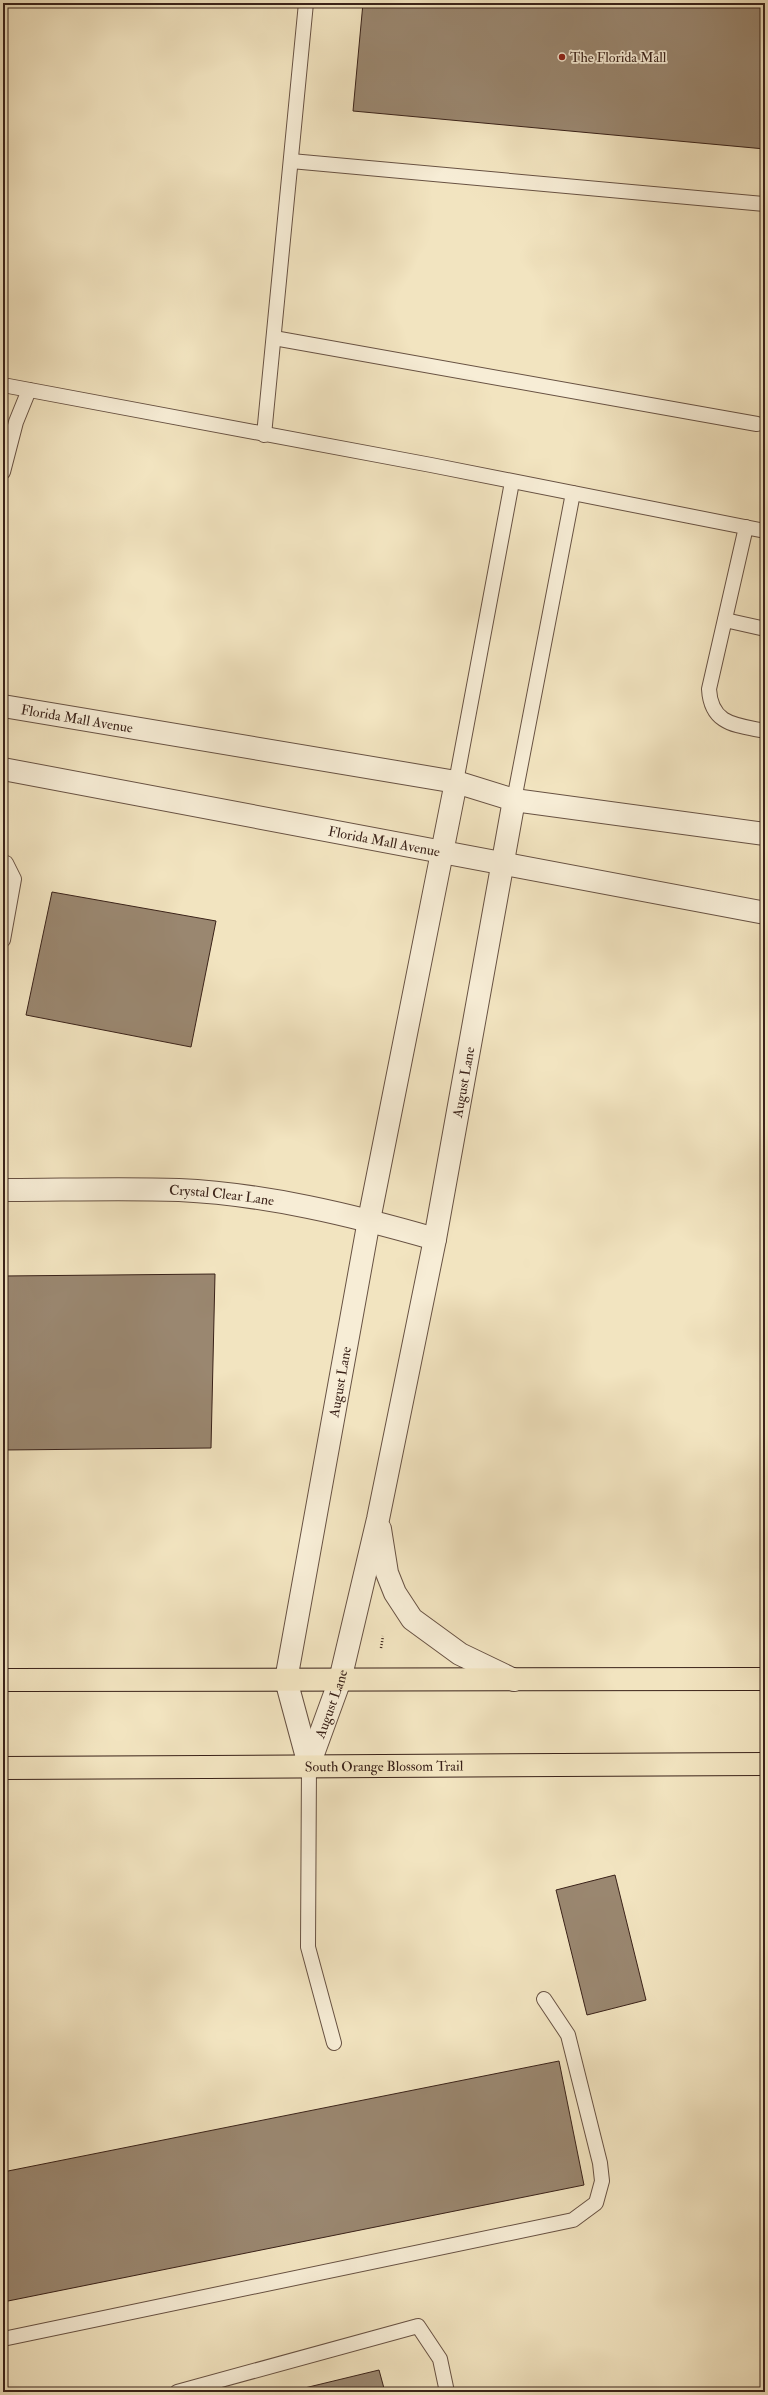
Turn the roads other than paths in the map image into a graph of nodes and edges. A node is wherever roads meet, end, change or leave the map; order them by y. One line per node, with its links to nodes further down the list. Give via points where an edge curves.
1 (306, 3): 2 (lane)
2 (291, 161): 3 (lane); 4 (lane)
3 (765, 204)
4 (274, 338): 7 (lane); 8 (lane)
5 (3, 385): 6 (lane)
6 (29, 390): 8 (lane); 9 (lane, via 16,422)
7 (756, 424)
8 (264, 435): 10 (lane)
9 (3, 472)
10 (512, 482): 11 (lane); 19 (lane)
11 (572, 493): 12 (lane); 20 (lane)
12 (746, 527): 13 (lane); 14 (lane)
13 (765, 531)
14 (725, 620): 15 (lane); 17 (lane, via 709,689 710,701 722,720)
15 (765, 629)
16 (3, 706): 19 (street, Florida Mall Avenue)
17 (765, 731)
18 (3, 769): 22 (street, Florida Mall Avenue)
19 (456, 782): 20 (street, Florida Mall Avenue); 22 (street, August Lane)
20 (514, 800): 21 (street, Florida Mall Avenue); 24 (street, August Lane)
21 (765, 834)
22 (443, 852): 24 (street, Florida Mall Avenue); 28 (street, August Lane)
23 (3, 862): 26 (lane, via 14,878)
24 (502, 865): 25 (street, Florida Mall Avenue); 29 (street, August Lane)
25 (765, 913)
26 (3, 940)
27 (3, 1190): 28 (street, Crystal Clear Lane, via 180,1190 269,1200)
28 (369, 1220): 29 (street, Crystal Clear Lane); 33 (street, August Lane)
29 (435, 1239): 30 (street, August Lane)
30 (378, 1519): 34 (street, August Lane); 35 (street, via 387,1573 395,1593 412,1619 460,1654)
31 (765, 1679): 35 (main road)
32 (3, 1680): 33 (main road)
33 (286, 1680): 34 (main road); 37 (street, August Lane)
34 (340, 1680): 35 (main road); 37 (street, August Lane)
35 (514, 1680)
36 (765, 1764): 37 (main road, South Orange Blossom Trail)
37 (309, 1765): 38 (main road, South Orange Blossom Trail); 40 (lane, via 308,1947)
38 (3, 1768)
39 (544, 1999): 41 (lane, via 568,2035 600,2162 602,2181 596,2203 573,2220)
40 (334, 2043)
41 (3, 2339)
42 (177, 2392): 43 (lane, via 418,2326 440,2359)
43 (447, 2392)

